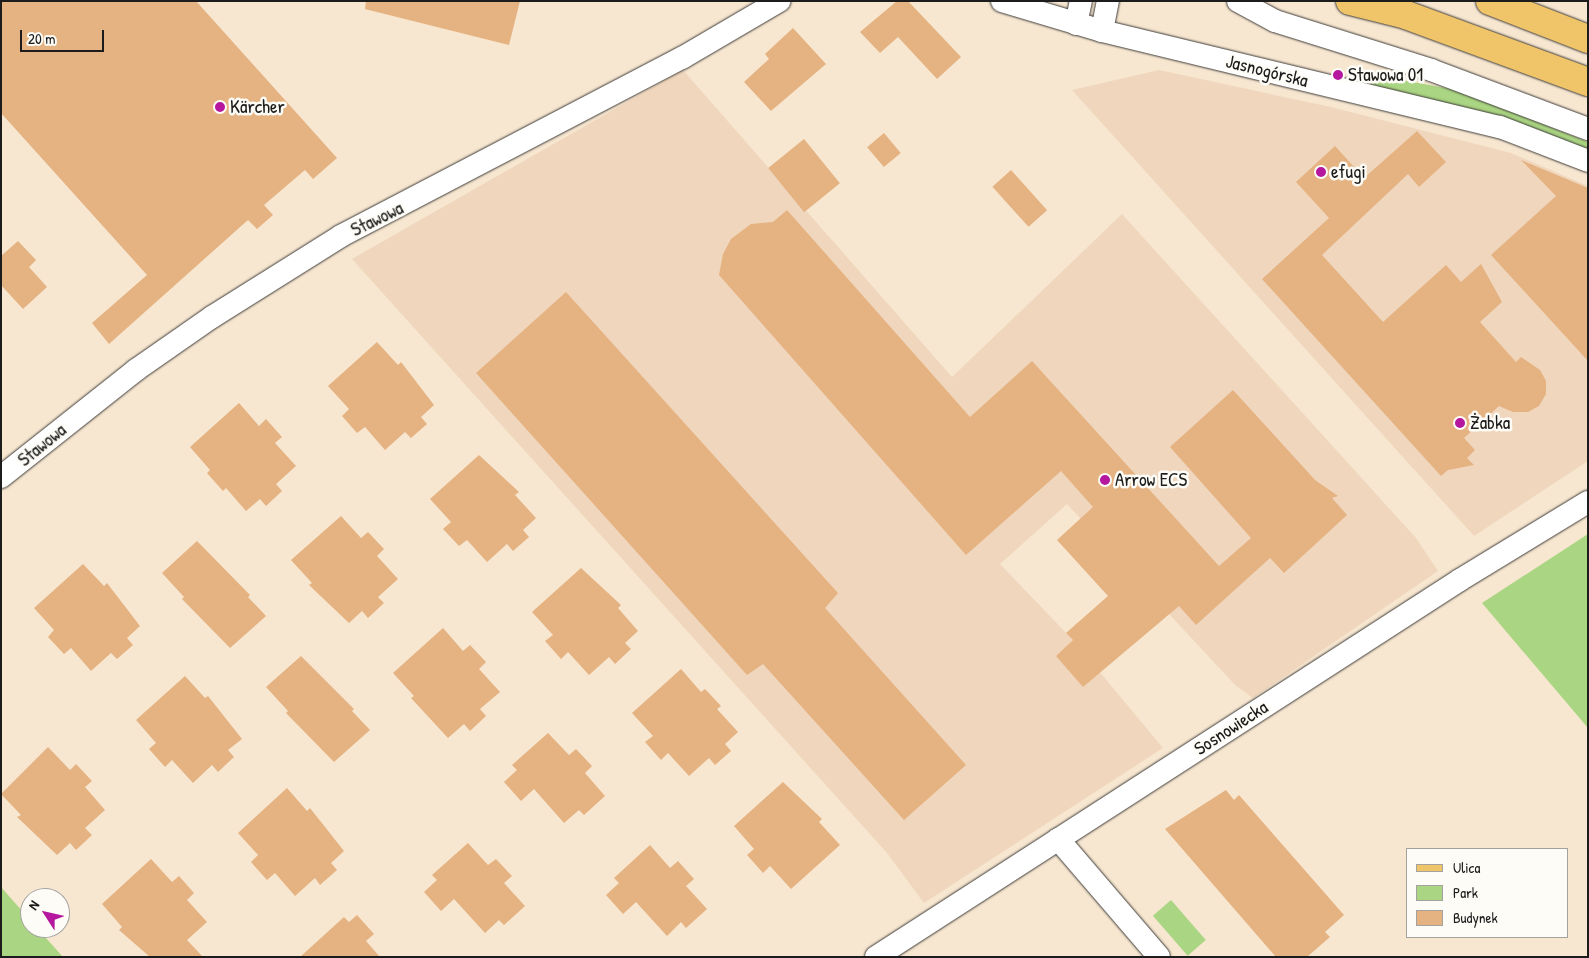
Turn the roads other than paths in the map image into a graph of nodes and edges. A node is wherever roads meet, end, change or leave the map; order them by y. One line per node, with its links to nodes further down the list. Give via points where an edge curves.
1 (779, 1): 14 (street, Stawowa, via 682,58 341,236 212,317 136,370)
2 (1002, 1): 8 (street, Jasnogórska)
3 (1081, 1): 8 (street)
4 (1108, 1): 9 (street)
5 (1238, 1): 12 (street, via 1275,21 1432,70)
6 (1350, 1): 11 (main road, via 1406,15)
7 (1490, 1): 10 (main road)
8 (1076, 24): 9 (street, Jasnogórska)
9 (1102, 31): 13 (street, Jasnogórska, via 1500,127)
10 (1588, 39)
11 (1588, 82)
12 (1588, 129)
13 (1588, 161)
14 (1, 477)
15 (1588, 502): 16 (street, Sosnowiecka, via 1460,580)
16 (1058, 839): 17 (street, Sosnowiecka); 18 (street)
17 (876, 957)
18 (1159, 957)

